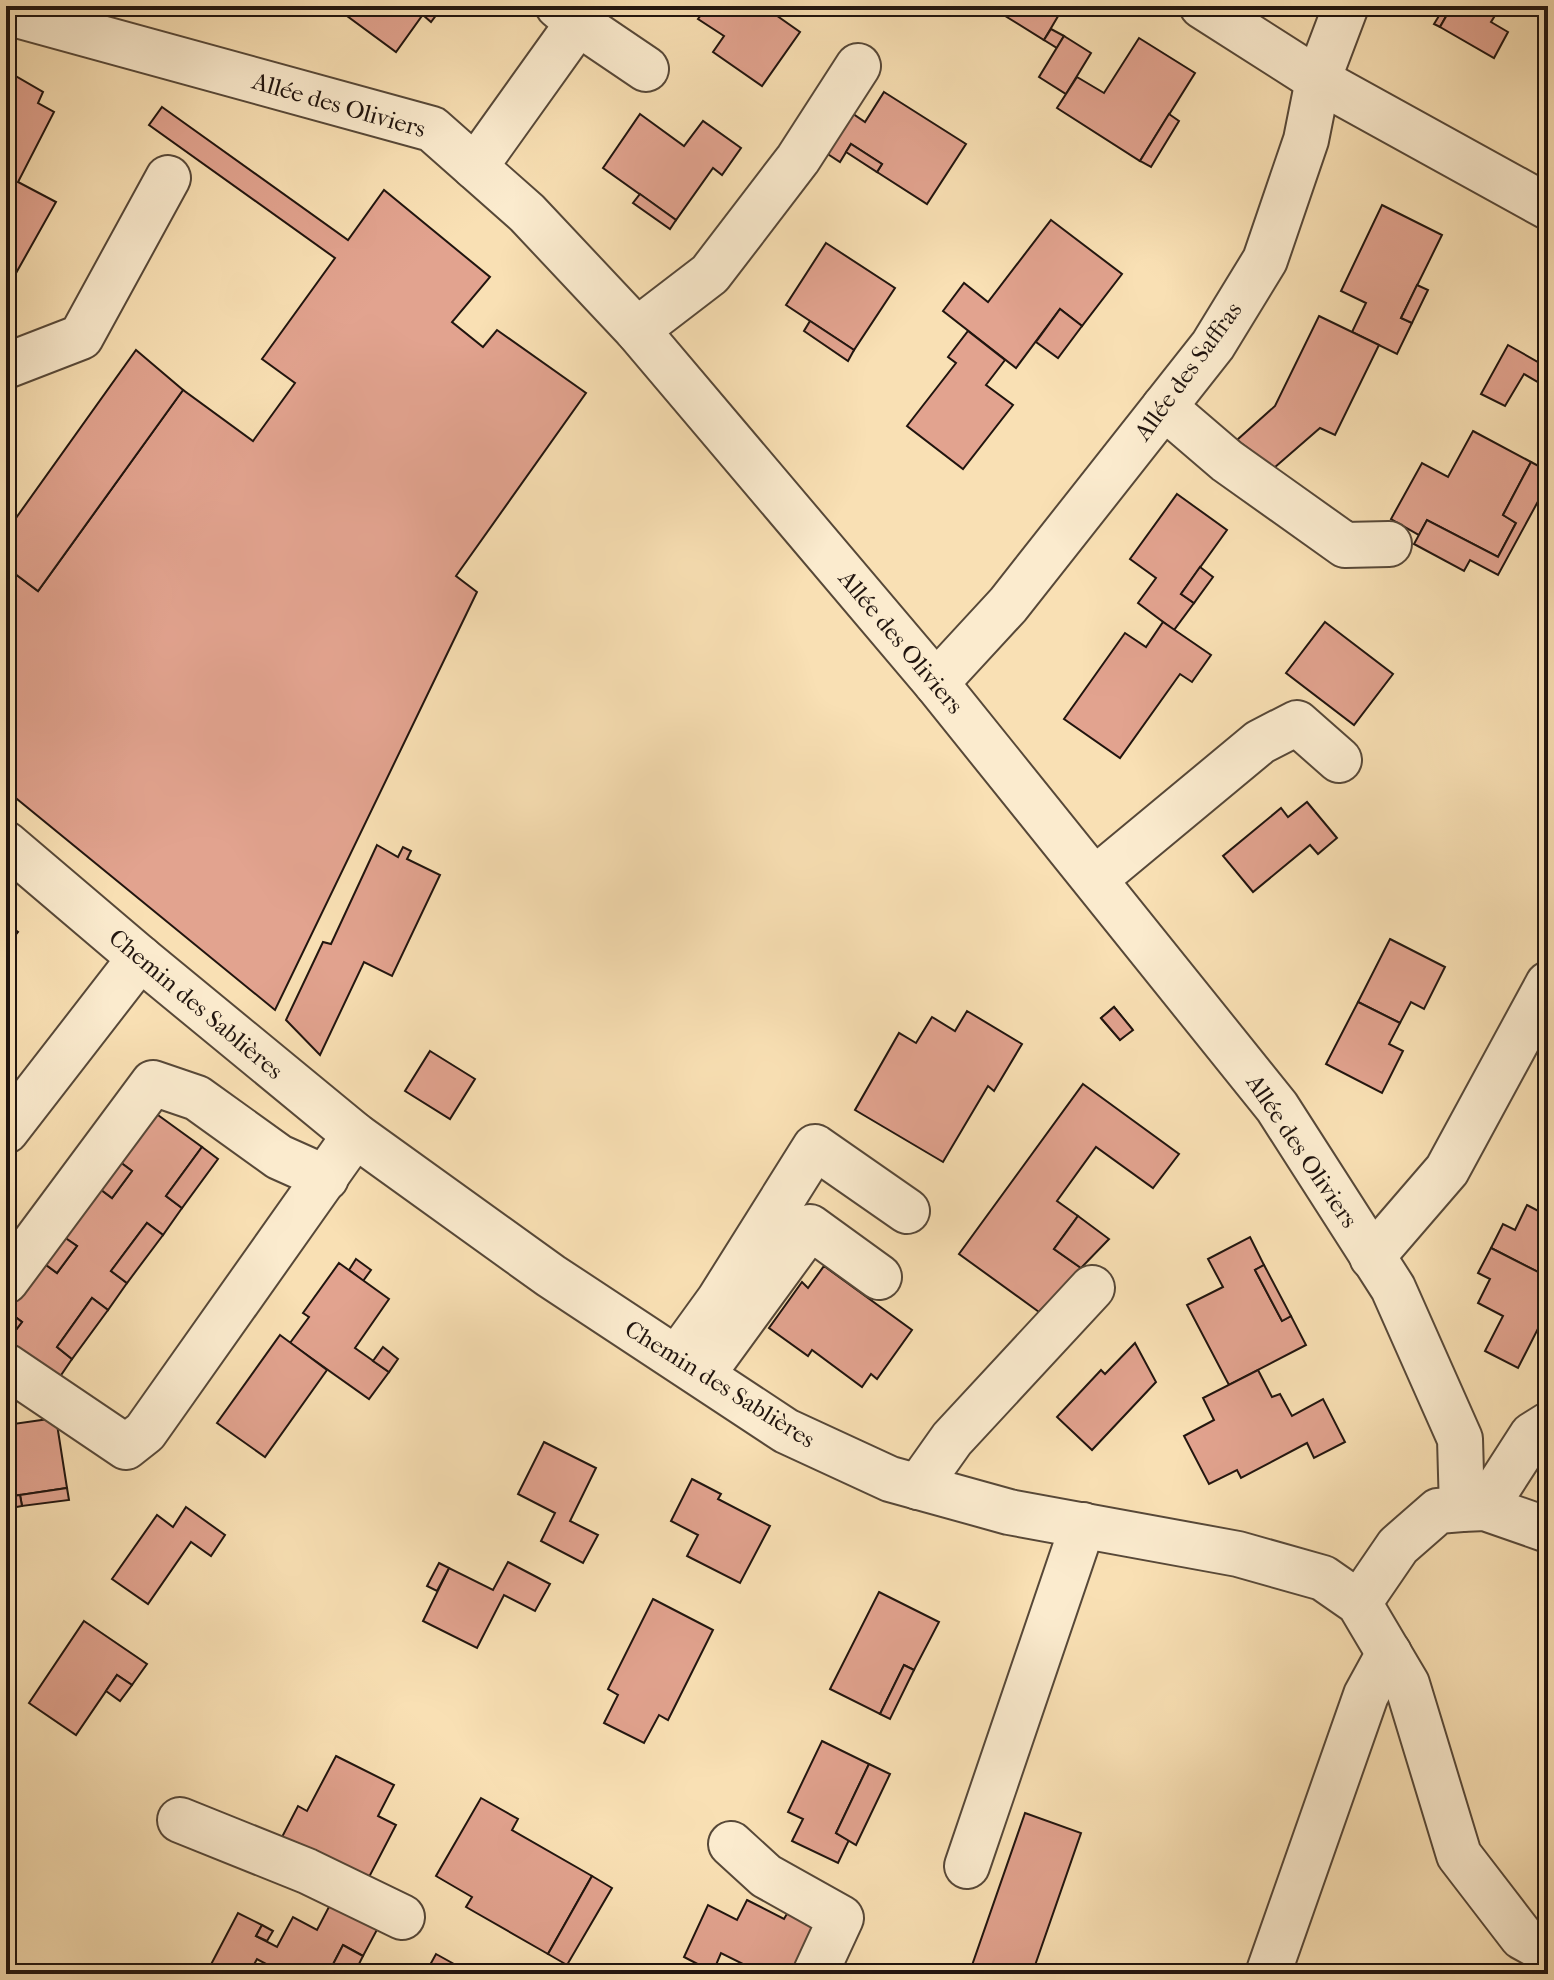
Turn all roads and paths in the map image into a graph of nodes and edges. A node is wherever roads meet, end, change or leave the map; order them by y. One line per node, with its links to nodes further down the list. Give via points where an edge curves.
1 (1202, 6): 7 (street)
2 (1346, 6): 7 (street, Allée des Saffras)
3 (6, 12): 8 (street, Allée des Oliviers, via 432,129)
4 (568, 14): 6 (street); 8 (street)
5 (858, 66): 11 (street, via 798,159 710,274)
6 (646, 69)
7 (1318, 80): 10 (street); 13 (street, Allée des Saffras, via 1306,140 1265,260 1213,345)
8 (475, 167): 11 (street, Allée des Oliviers, via 527,213)
9 (168, 178): 12 (street, via 81,337)
10 (1548, 207)
11 (637, 330): 15 (street, Allée des Oliviers)
12 (6, 366)
13 (1164, 407): 14 (street, via 1227,461 1345,545); 15 (street, Allée des Saffras, via 1008,605)
14 (1389, 544)
15 (936, 683): 18 (street, Allée des Oliviers)
16 (1339, 760): 18 (street, via 1297,723 1260,742)
17 (6, 844): 19 (street, Chemin des Sablières)
18 (1095, 879): 25 (street, Allée des Oliviers, via 1277,1107)
19 (140, 958): 21 (street); 22 (street, Chemin des Sablières)
20 (1548, 984): 25 (street, via 1447,1170)
21 (6, 1131)
22 (355, 1135): 23 (street); 30 (street, Chemin des Sablières)
23 (326, 1178): 27 (street, via 279,1157 197,1098 153,1083); 29 (street, via 145,1432 126,1447)
24 (907, 1211): 30 (street, via 815,1147 719,1300)
25 (1372, 1257): 33 (street, Allée des Oliviers, via 1393,1288 1460,1439)
26 (879, 1277): 30 (street, via 810,1227)
27 (6, 1281)
28 (1092, 1288): 32 (street, via 952,1439)
29 (6, 1366)
30 (689, 1367): 32 (street, Chemin des Sablières, via 786,1431)
31 (1548, 1425): 33 (street, via 1532,1435)
32 (918, 1487): 34 (street, Chemin des Sablières)
33 (1474, 1509): 35 (street); 36 (street, via 1438,1511 1398,1546)
34 (1083, 1525): 36 (street, Chemin des Sablières, via 1238,1554 1323,1578); 40 (street)
35 (1548, 1530)
36 (1359, 1603): 37 (street, Chemin des Sablières)
37 (1389, 1653): 42 (street, Chemin des Sablières, via 1407,1684 1459,1855 1522,1937); 44 (street, via 1366,1695)
38 (180, 1820): 41 (street, via 307,1871)
39 (731, 1844): 43 (street, via 766,1876 841,1918)
40 (967, 1866)
41 (402, 1917)
42 (1548, 1951)
43 (816, 1972)
44 (1268, 1974)

